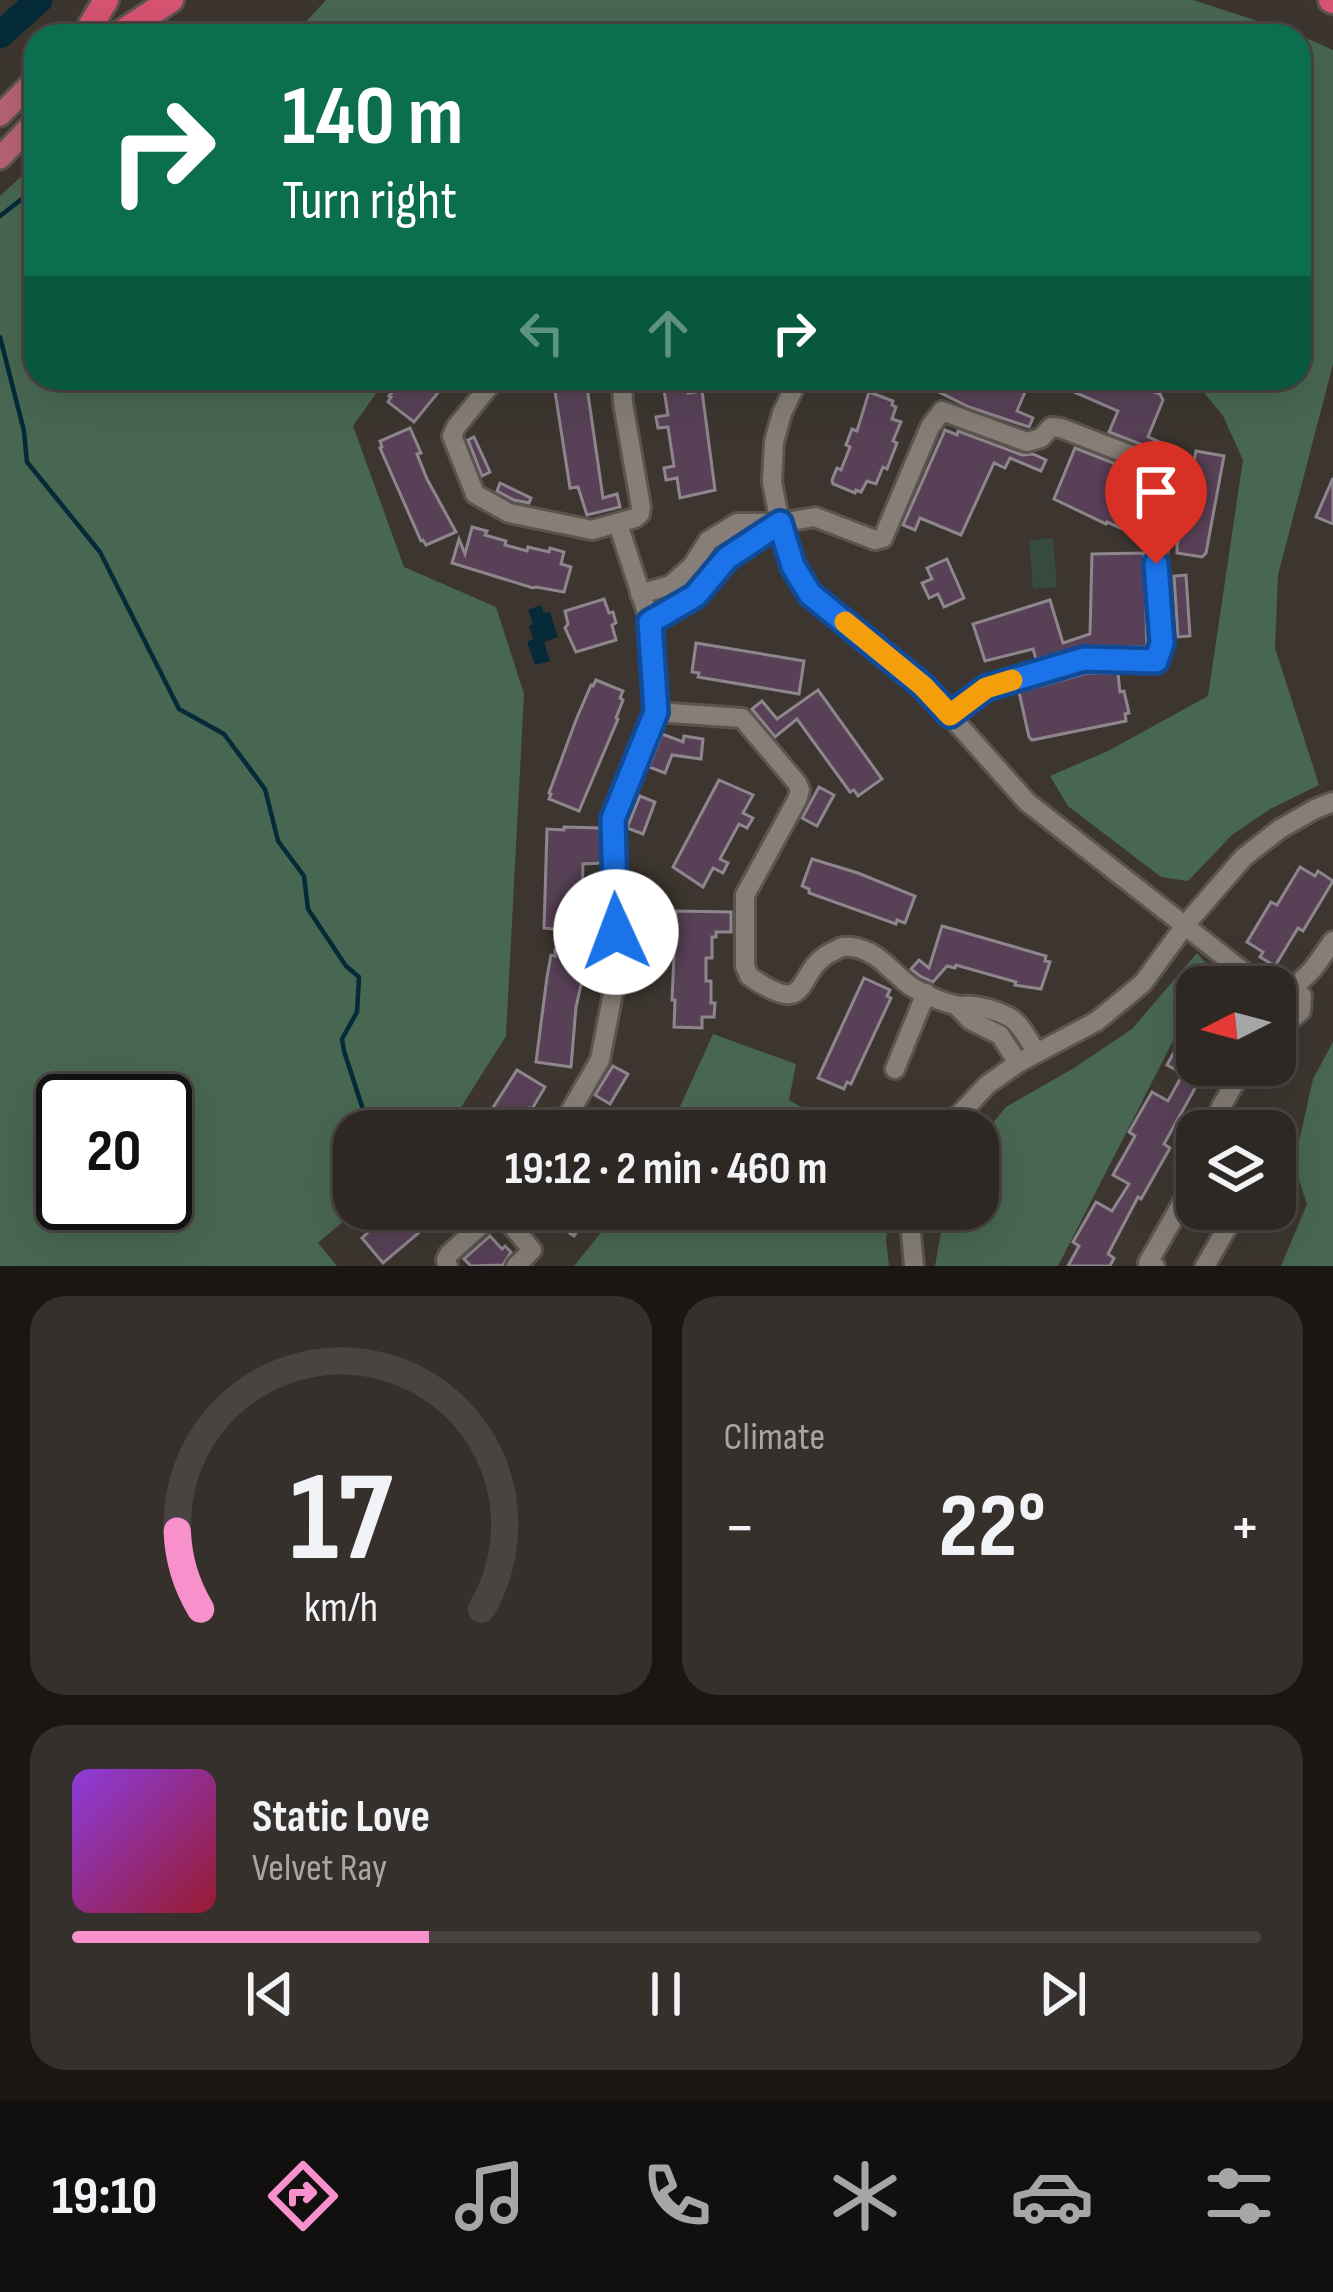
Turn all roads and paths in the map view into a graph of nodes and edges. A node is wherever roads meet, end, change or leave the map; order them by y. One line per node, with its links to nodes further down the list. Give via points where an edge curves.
1 (111, 0): 4 (highway)
2 (150, 0): 5 (main road)
3 (171, 0): 6 (highway)
4 (90, 24)
5 (127, 24)
6 (134, 24)
7 (24, 91): 8 (main road)
8 (0, 115)
9 (24, 133): 10 (main road)
10 (0, 158)
11 (486, 390): 15 (street, via 452,436 475,494 552,524)
12 (622, 390): 15 (street, via 641,507)
13 (793, 390): 14 (street, via 774,442)
14 (780, 523): 16 (street, via 737,523 708,541); 18 (street, via 727,558); 21 (street, via 810,594); 21 (street, via 815,517 884,538 942,411 1027,442 1061,428 1151,463 1170,480 1156,564 1156,661 1084,659 986,688)
15 (619, 524): 17 (street)
16 (676, 581): 17 (street); 18 (street)
17 (640, 594): 19 (street)
18 (687, 601): 19 (street)
19 (650, 622): 20 (street)
20 (656, 712): 28 (street, via 742,718 800,790 745,895 749,976 791,995 814,962 845,946 878,956); 36 (street, via 613,819 614,988 601,1060)
21 (950, 715): 23 (street, via 1027,802)
22 (1333, 802): 23 (street, via 1244,857)
23 (1186, 924): 25 (street); 31 (street, via 1143,983 1097,1021)
24 (1333, 941): 26 (street)
25 (1237, 966)
26 (1296, 986)
27 (1296, 989): 30 (street, via 1303,1001)
28 (926, 993): 29 (street); 33 (street)
29 (957, 1006): 31 (street, via 1009,1017); 32 (street, via 1000,1035)
30 (1296, 1017)
31 (1037, 1053): 32 (street)
32 (1018, 1063): 37 (street)
33 (895, 1069)
34 (1233, 1086): 35 (street)
35 (1221, 1107): 38 (street); 39 (street)
36 (571, 1110)
37 (963, 1110)
38 (1220, 1110)
39 (1222, 1110)
40 (1176, 1214): 48 (street, via 1148,1263)
41 (476, 1230): 45 (street, via 449,1254)
42 (516, 1230): 46 (street, via 532,1250)
43 (912, 1230): 47 (street)
44 (1226, 1230): 49 (street)
45 (448, 1266)
46 (516, 1266)
47 (914, 1266)
48 (1155, 1266)
49 (1205, 1266)

